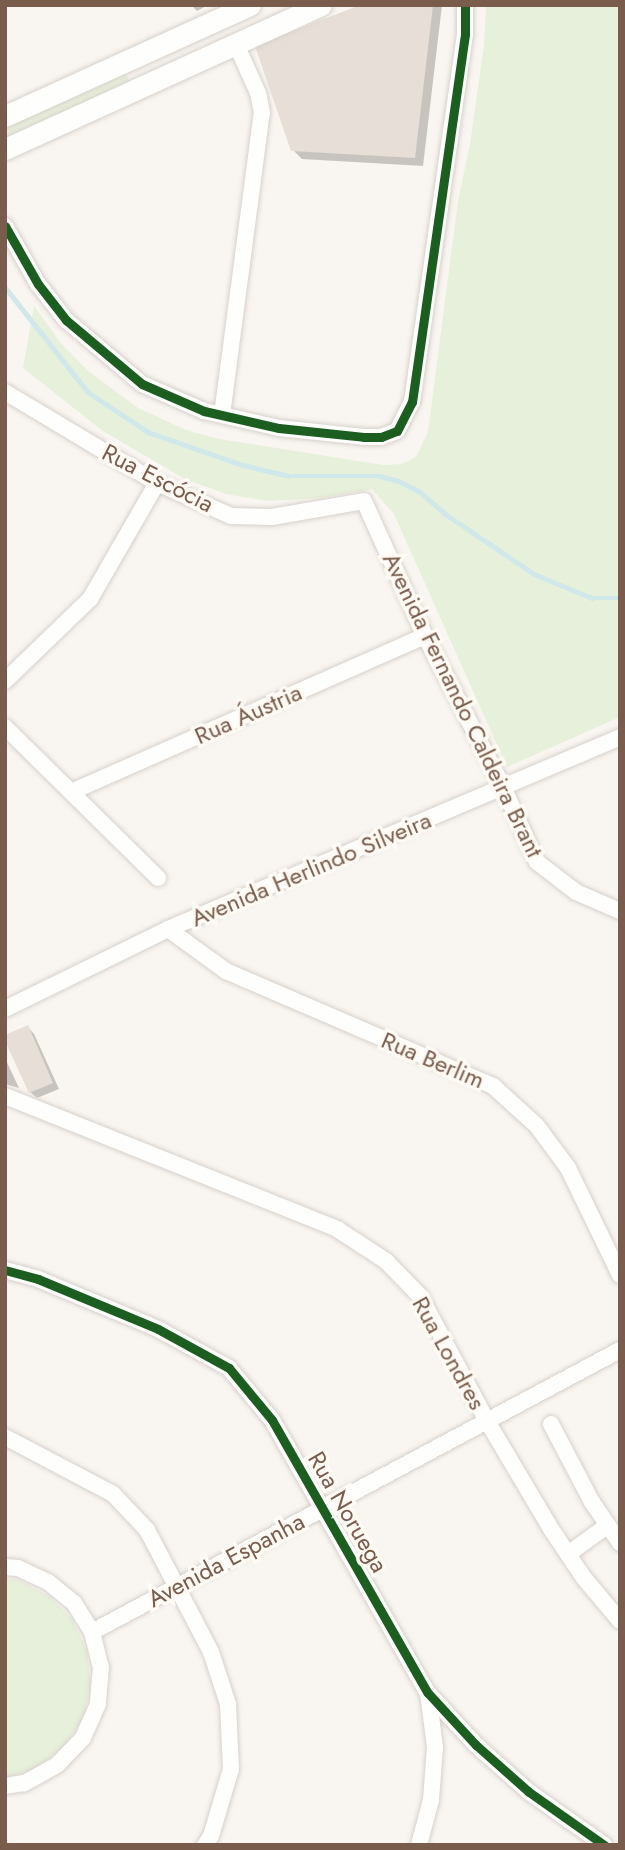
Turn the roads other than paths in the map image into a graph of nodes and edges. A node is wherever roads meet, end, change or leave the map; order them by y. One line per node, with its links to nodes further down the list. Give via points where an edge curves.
1 (250, 5): 5 (street)
2 (321, 5): 4 (street)
3 (465, 5): 9 (street, via 465,34 412,402 405,419 397,431 381,437 279,428)
4 (236, 44): 6 (street); 9 (street, via 262,113)
5 (5, 116)
6 (5, 149)
7 (5, 226): 9 (street, via 38,284 66,320 142,384)
8 (5, 392): 10 (street, Rua Escócia)
9 (222, 415)
10 (157, 483): 11 (street, Rua Escócia, via 231,516 272,517); 13 (street, via 90,599)
11 (364, 501): 12 (street, Avenida Fernando Caldeira Brant)
12 (425, 636): 16 (street, Avenida Fernando Caldeira Brant); 17 (street, Rua Áustria)
13 (5, 681)
14 (5, 727): 17 (street)
15 (620, 737): 16 (street, Avenida Herlindo Silveira)
16 (504, 789): 19 (street, Avenida Fernando Caldeira Brant, via 537,862 576,892); 20 (street, Avenida Herlindo Silveira)
17 (71, 792): 18 (street)
18 (158, 878)
19 (620, 911)
20 (168, 929): 21 (street, Avenida Herlindo Silveira); 24 (street, Rua Berlim, via 226,971 493,1086 537,1126 568,1168)
21 (5, 1009)
22 (5, 1096): 26 (street, Rua Londres, via 337,1229 386,1261 420,1296)
23 (5, 1270): 29 (street, Rua Noruega, via 158,1329 229,1368 272,1420)
24 (620, 1275)
25 (620, 1350): 26 (street, Avenida Espanha)
26 (486, 1421): 29 (street, Avenida Espanha); 32 (street, Rua Londres)
27 (551, 1424): 30 (street)
28 (5, 1437): 34 (street, via 113,1493 147,1530)
29 (324, 1507): 34 (street, Avenida Espanha); 37 (street, Rua Noruega)
30 (608, 1525): 31 (street); 32 (street)
31 (620, 1543)
32 (568, 1553): 35 (street, Rua Londres)
33 (5, 1567): 36 (street, via 48,1582 74,1603)
34 (178, 1587): 36 (street, Avenida Espanha); 40 (street, via 211,1652 228,1704 231,1769)
35 (620, 1620)
36 (92, 1632): 38 (street, via 101,1667 98,1704 83,1738 57,1765 24,1783)
37 (428, 1693): 39 (street, Rua Noruega, via 502,1768); 41 (street, via 435,1747 431,1800)
38 (5, 1786)
39 (582, 1839): 42 (street, Rua Noruega)
40 (205, 1845)
41 (419, 1845)
42 (604, 1845)

